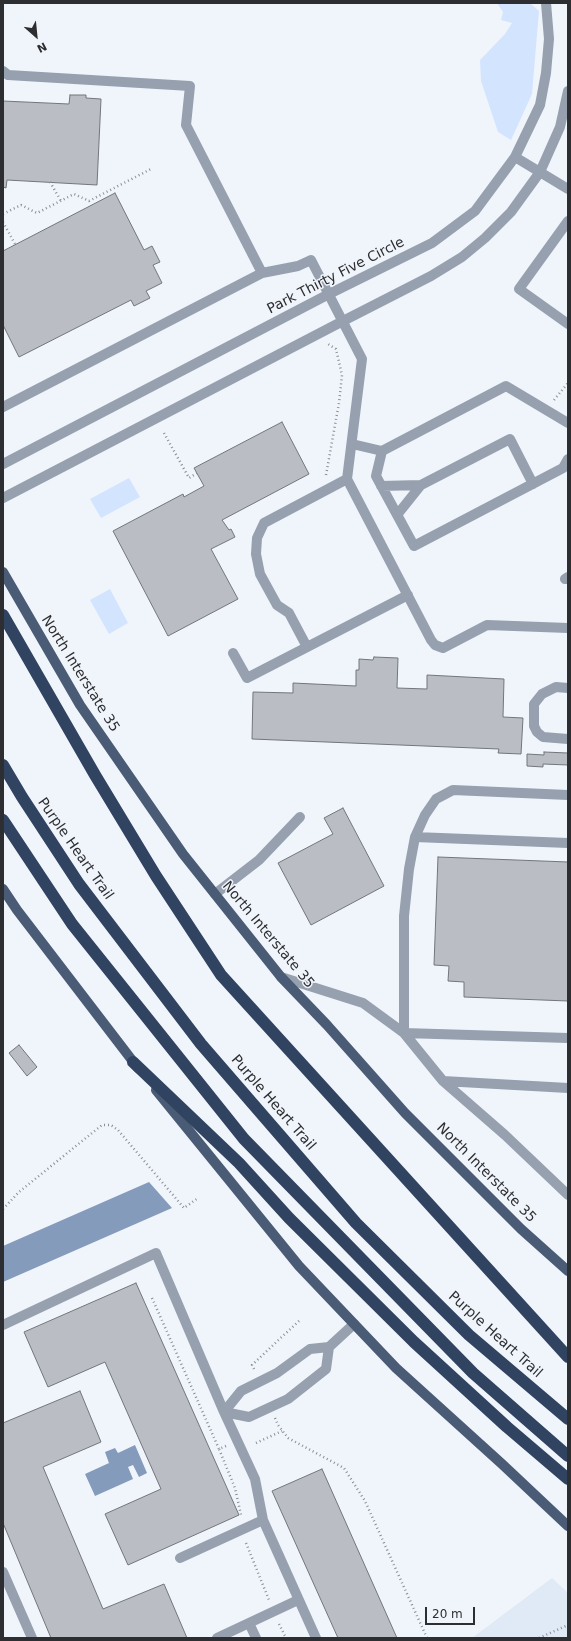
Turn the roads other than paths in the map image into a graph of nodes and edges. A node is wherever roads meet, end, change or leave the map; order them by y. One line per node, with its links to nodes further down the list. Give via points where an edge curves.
1 (546, 3): 4 (street, Park Thirty Five Circle, via 549,39 540,105)
2 (3, 71): 8 (street, via 8,75 190,86 186,126)
3 (568, 91): 5 (street, via 560,127)
4 (515, 157): 5 (street); 9 (street, Park Thirty Five Circle, via 475,211 432,243)
5 (540, 172): 6 (street); 10 (street, via 512,212 462,257 431,276)
6 (568, 188)
7 (568, 221): 11 (street, via 519,289)
8 (262, 273): 9 (street, via 298,266 311,260); 12 (street)
9 (329, 294): 10 (street); 17 (street, Park Thirty Five Circle)
10 (343, 321): 14 (street, via 362,359); 22 (street)
11 (568, 324)
12 (3, 407)
13 (568, 423): 15 (street, via 506,386)
14 (352, 444): 15 (street); 18 (street)
15 (382, 451): 21 (street, via 376,476)
16 (568, 460): 19 (street, via 563,468)
17 (3, 464)
18 (347, 479): 25 (street); 28 (street, via 264,523 257,538 256,554 260,574 277,605 289,612)
19 (533, 484): 20 (street, via 510,439); 23 (street, via 414,546)
20 (421, 485): 21 (street); 23 (street)
21 (381, 486): 23 (street)
22 (3, 498)
23 (397, 515)
24 (3, 572): 39 (main road, North Interstate 35, via 80,705 183,854)
25 (408, 594): 27 (street, via 431,640 443,648 487,625); 28 (street)
26 (3, 615): 51 (highway, via 156,876 221,975)
27 (568, 628)
28 (307, 647): 29 (street, via 247,678)
29 (233, 653)
30 (568, 688): 31 (street, via 556,687 542,694 534,704 534,726 537,732 543,737)
31 (568, 739)
32 (3, 765): 53 (highway, Purple Heart Trail, via 79,884 212,1056 356,1223 468,1335)
33 (568, 795): 36 (street, via 453,790 436,799)
34 (300, 817): 39 (street, via 259,860)
35 (3, 820): 54 (highway, via 72,924 244,1138 473,1373)
36 (415, 837): 37 (street); 41 (street, via 404,916)
37 (568, 843)
38 (3, 889): 43 (main road)
39 (215, 894): 40 (main road, North Interstate 35)
40 (281, 977): 41 (street, via 363,1003); 47 (main road, North Interstate 35, via 405,1113 521,1229)
41 (404, 1033): 42 (street); 44 (street)
42 (568, 1038)
43 (133, 1062): 48 (main road, via 299,1266); 55 (highway, via 239,1164 289,1218 414,1342)
44 (443, 1081): 45 (street); 46 (street, via 506,1135)
45 (568, 1088)
46 (568, 1195)
47 (568, 1271)
48 (354, 1324): 50 (street); 57 (main road, via 396,1368)
49 (3, 1325): 52 (street, via 156,1252)
50 (329, 1347): 52 (street, via 310,1349 277,1373 240,1391); 52 (street, via 326,1368 288,1399 249,1418)
51 (568, 1357)
52 (224, 1412): 56 (street, via 255,1479)
53 (568, 1419)
54 (568, 1456)
55 (568, 1479)
56 (263, 1520): 58 (street); 60 (street)
57 (568, 1526)
58 (180, 1558)
59 (3, 1572): 62 (street)
60 (298, 1600): 61 (street); 65 (street)
61 (249, 1623): 63 (street); 64 (street)
62 (32, 1638)
63 (217, 1638)
64 (256, 1638)
65 (316, 1638)

